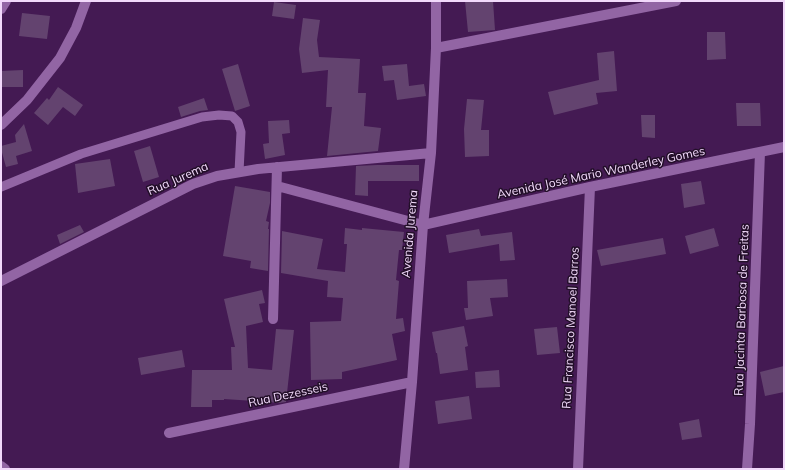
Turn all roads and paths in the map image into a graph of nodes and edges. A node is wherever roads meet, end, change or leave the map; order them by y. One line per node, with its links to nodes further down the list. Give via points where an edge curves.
1 (6, 1): 5 (street)
2 (86, 1): 7 (street, via 76,28 60,58 27,100)
3 (436, 1): 6 (street, Avenida Jurema)
4 (676, 1): 6 (street)
5 (1, 9)
6 (436, 48): 10 (street, Avenida Jurema)
7 (1, 125)
8 (784, 147): 9 (street, Avenida José Mario Wanderley Gomes)
9 (760, 152): 15 (street, Avenida José Mario Wanderley Gomes); 25 (street, Rua Jacinta Barbosa de Freitas)
10 (431, 153): 11 (street, Rua Jurema); 16 (street, Avenida Jurema)
11 (278, 167): 12 (street, Rua Jurema); 14 (street)
12 (239, 172): 13 (lane, via 241,132 238,122 232,116 218,115 202,117 81,154); 17 (street, Rua Jurema, via 193,184)
13 (1, 186)
14 (277, 186): 16 (street); 18 (street)
15 (590, 188): 16 (street, Avenida José Mario Wanderley Gomes); 24 (street, Rua Francisco Manoel Barros)
16 (423, 225): 19 (street, Avenida Jurema)
17 (1, 281)
18 (273, 319)
19 (412, 382): 20 (street, Rua Dezesseis); 23 (street, Avenida Jurema)
20 (169, 433)
21 (1, 466): 22 (street)
22 (5, 469)
23 (404, 469)
24 (578, 469)
25 (747, 469)

